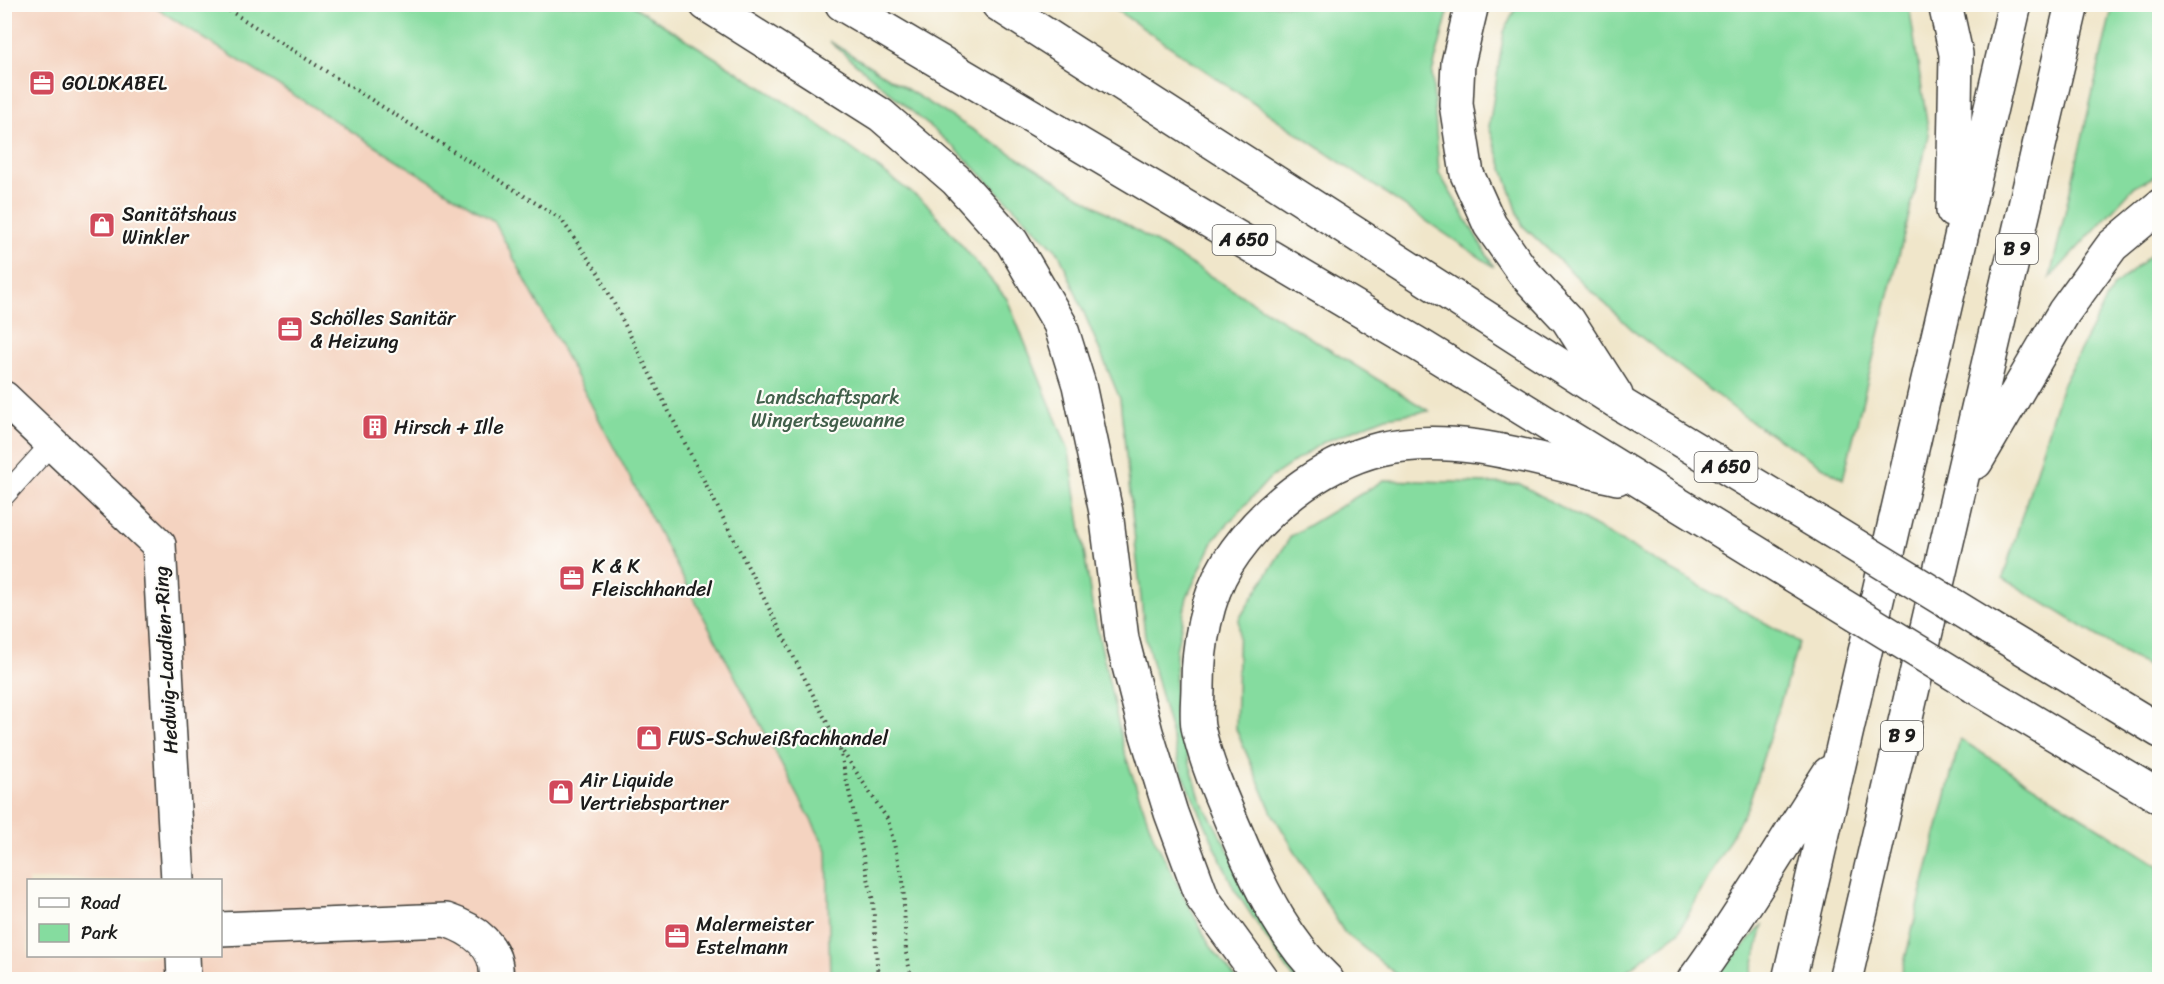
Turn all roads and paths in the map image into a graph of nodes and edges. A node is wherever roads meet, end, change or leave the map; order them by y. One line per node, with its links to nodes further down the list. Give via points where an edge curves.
1 (219, 4): 18 (path, via 561,219 599,274)
2 (706, 4): 28 (main road, via 881,115 956,180 1012,242 1060,324 1079,385 1101,489 1122,639 1146,732 1203,899)
3 (843, 4): 14 (main road, A 650, via 1411,340)
4 (998, 4): 12 (main road, A 650)
5 (1472, 4): 12 (main road, via 1458,63 1456,104 1467,174 1490,225 1523,272 1568,320)
6 (1945, 4): 10 (main road, via 1956,54)
7 (2015, 4): 10 (main road)
8 (2072, 4): 15 (main road, B 9)
9 (2160, 206): 15 (main road, via 2112,246 2064,312)
10 (1952, 275): 19 (main road)
11 (4, 398): 13 (main road, Hedwig-Laudien-Ring)
12 (1622, 405): 17 (main road, A 650, bridge)
13 (53, 442): 16 (lane); 21 (main road, Hedwig-Laudien-Ring, via 159,545)
14 (1642, 483): 20 (main road, A 650, bridge); 29 (main road, via 1470,446 1424,443 1380,449 1341,464 1294,492 1257,525 1226,565 1207,612 1198,667 1198,726 1218,789 1257,881 1283,925)
15 (1958, 492): 32 (main road, B 9)
16 (4, 496)
17 (2160, 731)
18 (839, 746): 26 (path, via 873,901); 27 (path, via 888,820 903,880 906,953)
19 (1840, 757): 30 (main road, via 1731,929); 31 (main road)
20 (2160, 797)
21 (178, 879)
22 (222, 929): 25 (main road, via 446,920 469,928 487,945 494,958)
23 (183, 957): 24 (main road)
24 (184, 980)
25 (496, 980)
26 (878, 980)
27 (912, 980)
28 (1262, 980)
29 (1327, 980)
30 (1694, 980)
31 (1789, 980)
32 (1845, 980)

